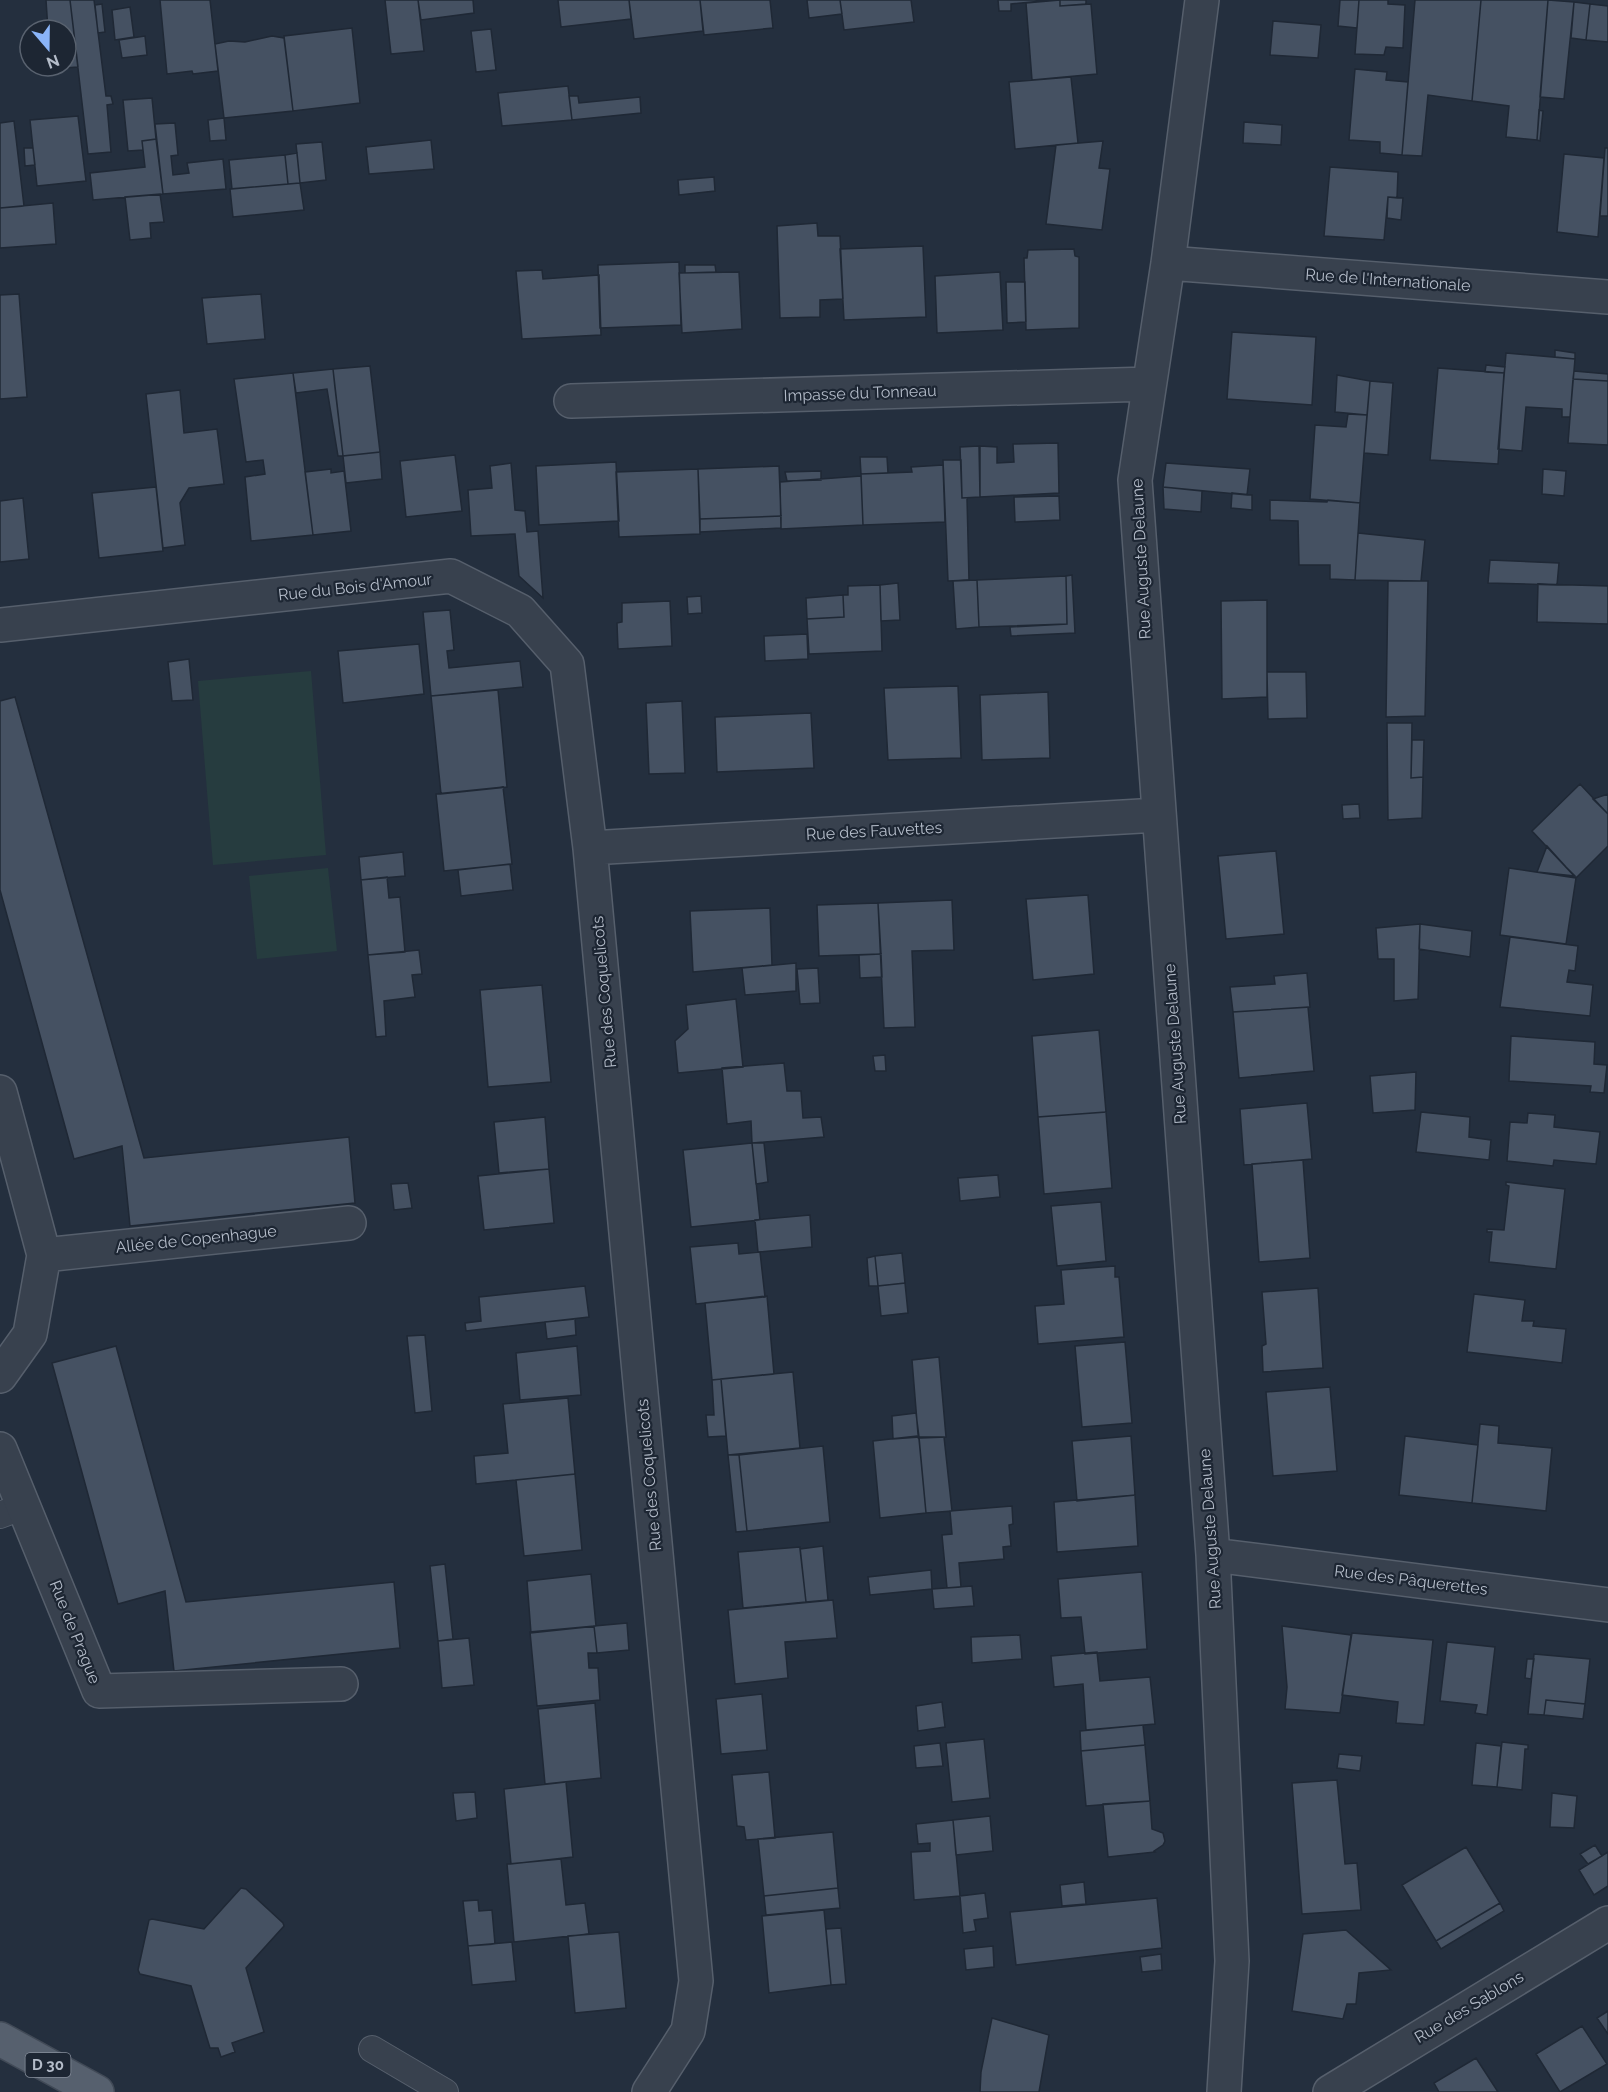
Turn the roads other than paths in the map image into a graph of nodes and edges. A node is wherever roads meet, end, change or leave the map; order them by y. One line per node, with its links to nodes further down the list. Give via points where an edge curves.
1 (1202, 0): 2 (street, Rue Auguste Delaune)
2 (1168, 263): 3 (street, Rue de l'Internationale); 4 (street, Rue Auguste Delaune)
3 (1608, 297)
4 (1149, 384): 5 (street, Impasse du Tonneau); 7 (street, Rue Auguste Delaune, via 1135,480)
5 (571, 401)
6 (0, 626): 8 (street, Rue du Bois d'Amour, via 451,576 520,610 567,664)
7 (1158, 814): 8 (street, Rue des Fauvettes); 15 (street, Rue Auguste Delaune)
8 (590, 848): 23 (street, Rue des Coquelicots, via 696,1981 687,2031)
9 (0, 1092): 11 (street)
10 (349, 1223): 11 (street, Allée de Copenhague)
11 (44, 1255): 12 (street, via 30,1334)
12 (0, 1376)
13 (0, 1449): 14 (street, Rue de Prague)
14 (12, 1510): 17 (street, Rue de Prague, via 99,1691)
15 (1213, 1555): 16 (street, Rue des Pâquerettes); 24 (street, Rue Auguste Delaune, via 1232,1961)
16 (1608, 1605)
17 (341, 1684)
18 (1608, 1923): 25 (street, Rue des Sablons)
19 (0, 2039): 21 (main road, D 30)
20 (372, 2049): 22 (lane)
21 (97, 2092)
22 (445, 2092)
23 (649, 2092)
24 (1224, 2092)
25 (1330, 2092)

